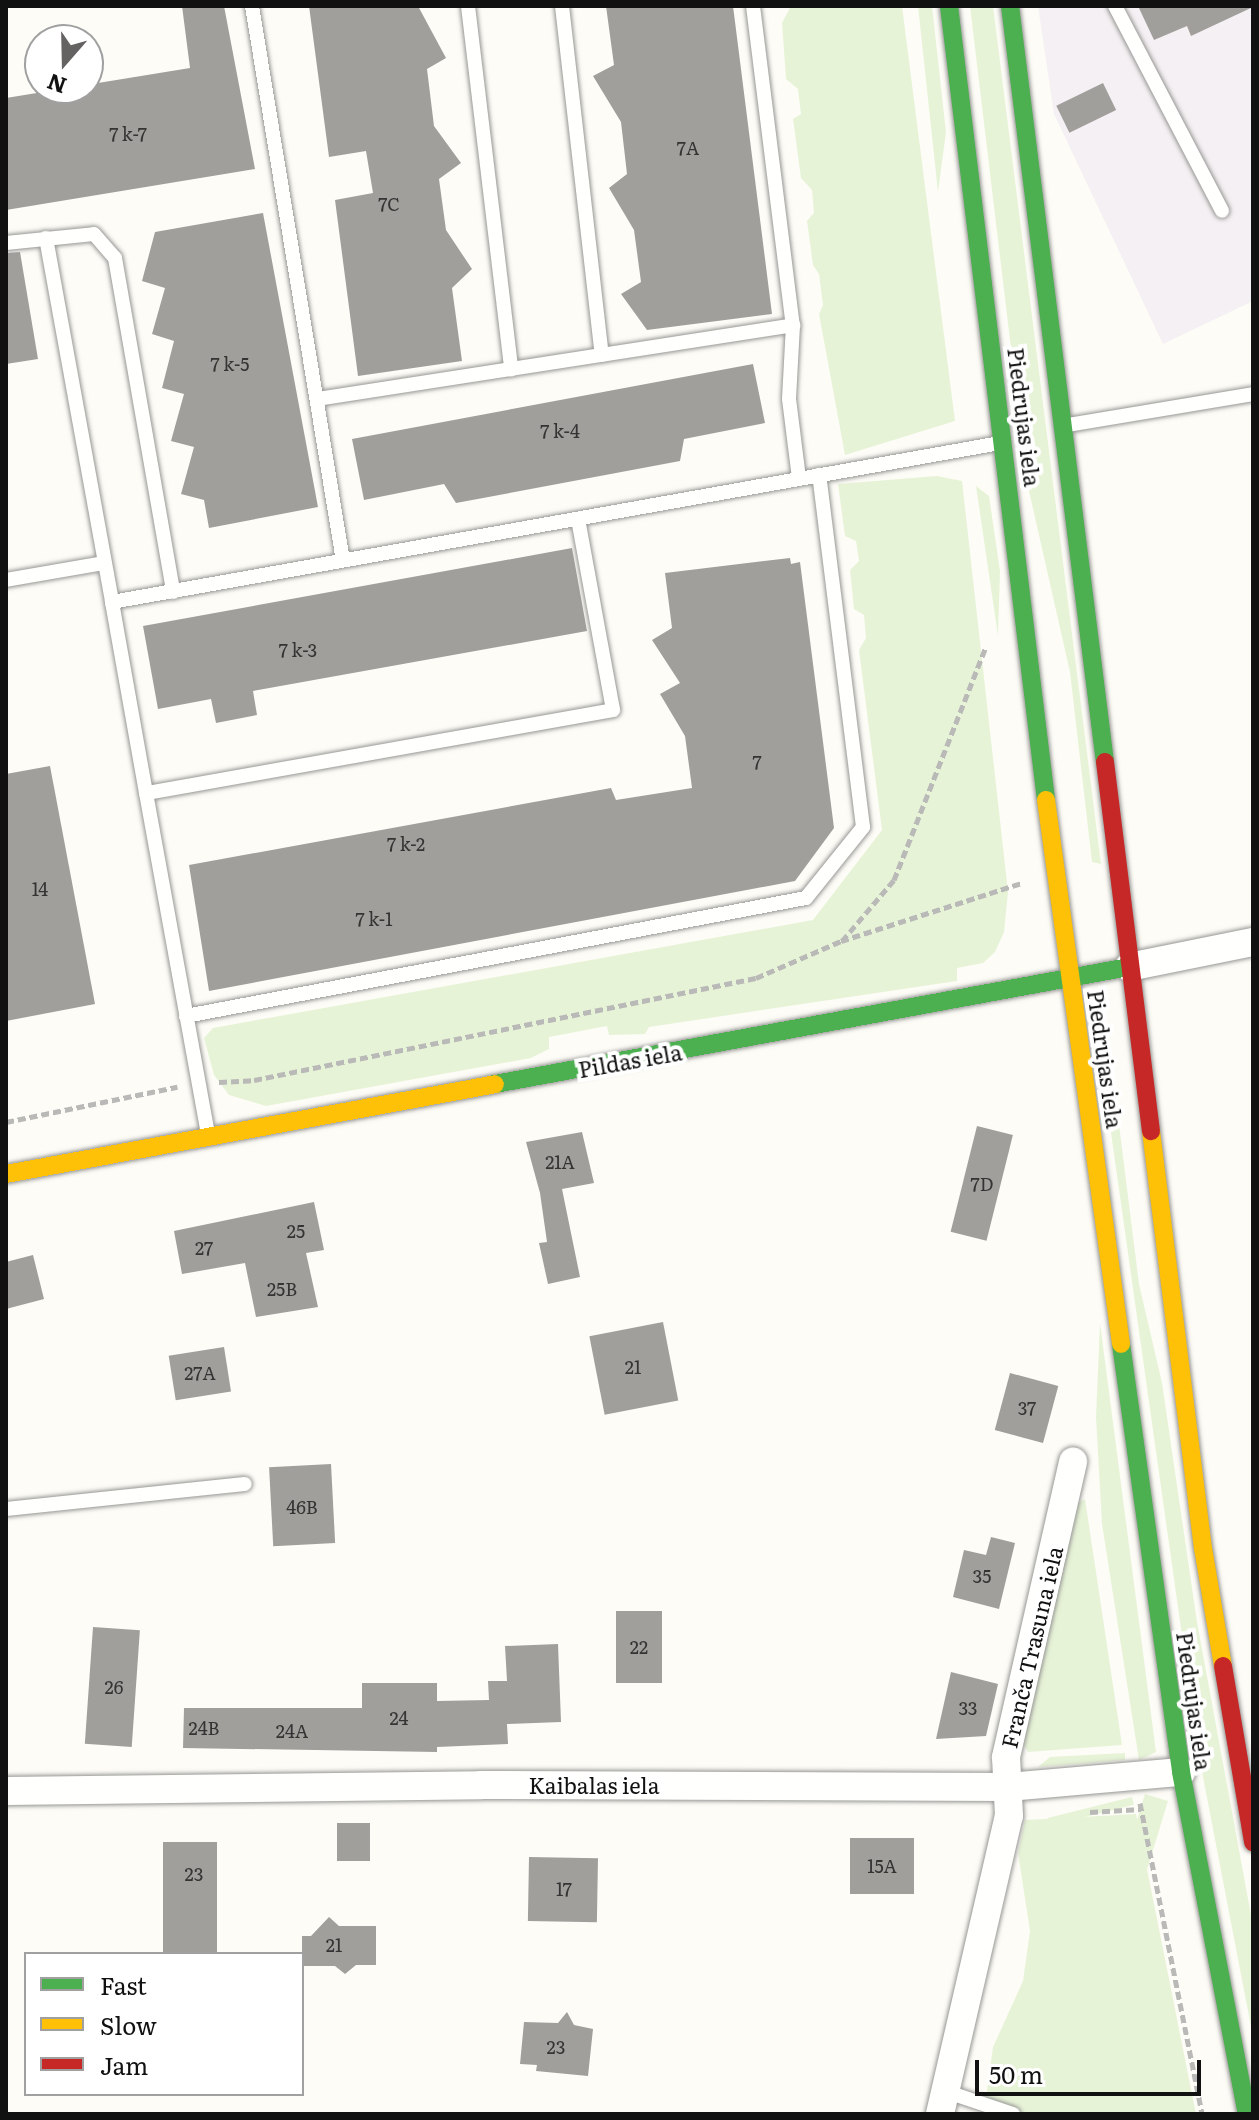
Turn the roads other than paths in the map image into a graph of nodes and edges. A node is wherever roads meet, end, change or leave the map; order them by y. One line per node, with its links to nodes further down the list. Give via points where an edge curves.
1 (252, 6): 15 (lane)
2 (468, 6): 13 (lane)
3 (562, 6): 12 (lane)
4 (753, 6): 11 (lane)
5 (949, 6): 17 (main road, Piedrujas iela)
6 (1010, 6): 16 (main road, Piedrujas iela)
7 (1115, 6): 8 (lane)
8 (1222, 211)
9 (46, 238): 10 (lane); 22 (lane); 24 (lane, via 94,234 115,258)
10 (6, 243)
11 (793, 325): 12 (lane); 19 (lane, via 789,399)
12 (602, 355): 13 (lane)
13 (511, 369): 15 (lane)
14 (1253, 394): 16 (lane)
15 (317, 399): 21 (lane)
16 (1062, 426): 28 (main road, Piedrujas iela)
17 (1004, 443): 18 (lane); 29 (main road, Piedrujas iela)
18 (819, 475): 19 (lane); 30 (lane, via 863,827 806,898)
19 (799, 478): 20 (lane)
20 (578, 519): 21 (lane); 26 (lane, via 613,710)
21 (343, 561): 24 (lane)
22 (104, 563): 23 (lane); 25 (lane)
23 (6, 580)
24 (173, 592): 25 (lane)
25 (112, 602): 26 (lane)
26 (146, 793): 30 (lane)
27 (1253, 942): 28 (street, Pildas iela)
28 (1129, 967): 29 (main road, Pildas iela); 36 (main road, Piedrujas iela, via 1203,1548)
29 (1070, 979): 31 (main road, Pildas iela); 37 (main road, Piedrujas iela)
30 (186, 1016): 31 (lane)
31 (208, 1137): 32 (main road, Pildas iela)
32 (6, 1174)
33 (1073, 1462): 38 (street, Franča Trasuna iela, via 1006,1757)
34 (245, 1484): 35 (lane)
35 (6, 1509)
36 (1245, 1753): 40 (main road, Piedrujas iela)
37 (1181, 1772): 38 (street, Kaibalas iela); 43 (main road, Piedrujas iela)
38 (1008, 1787): 39 (street, Kaibalas iela, via 481,1785); 41 (street, Franča Trasuna iela, via 1009,1816)
39 (6, 1791)
40 (1253, 1842)
41 (942, 2102): 42 (lane)
42 (1013, 2114)
43 (1247, 2114)

